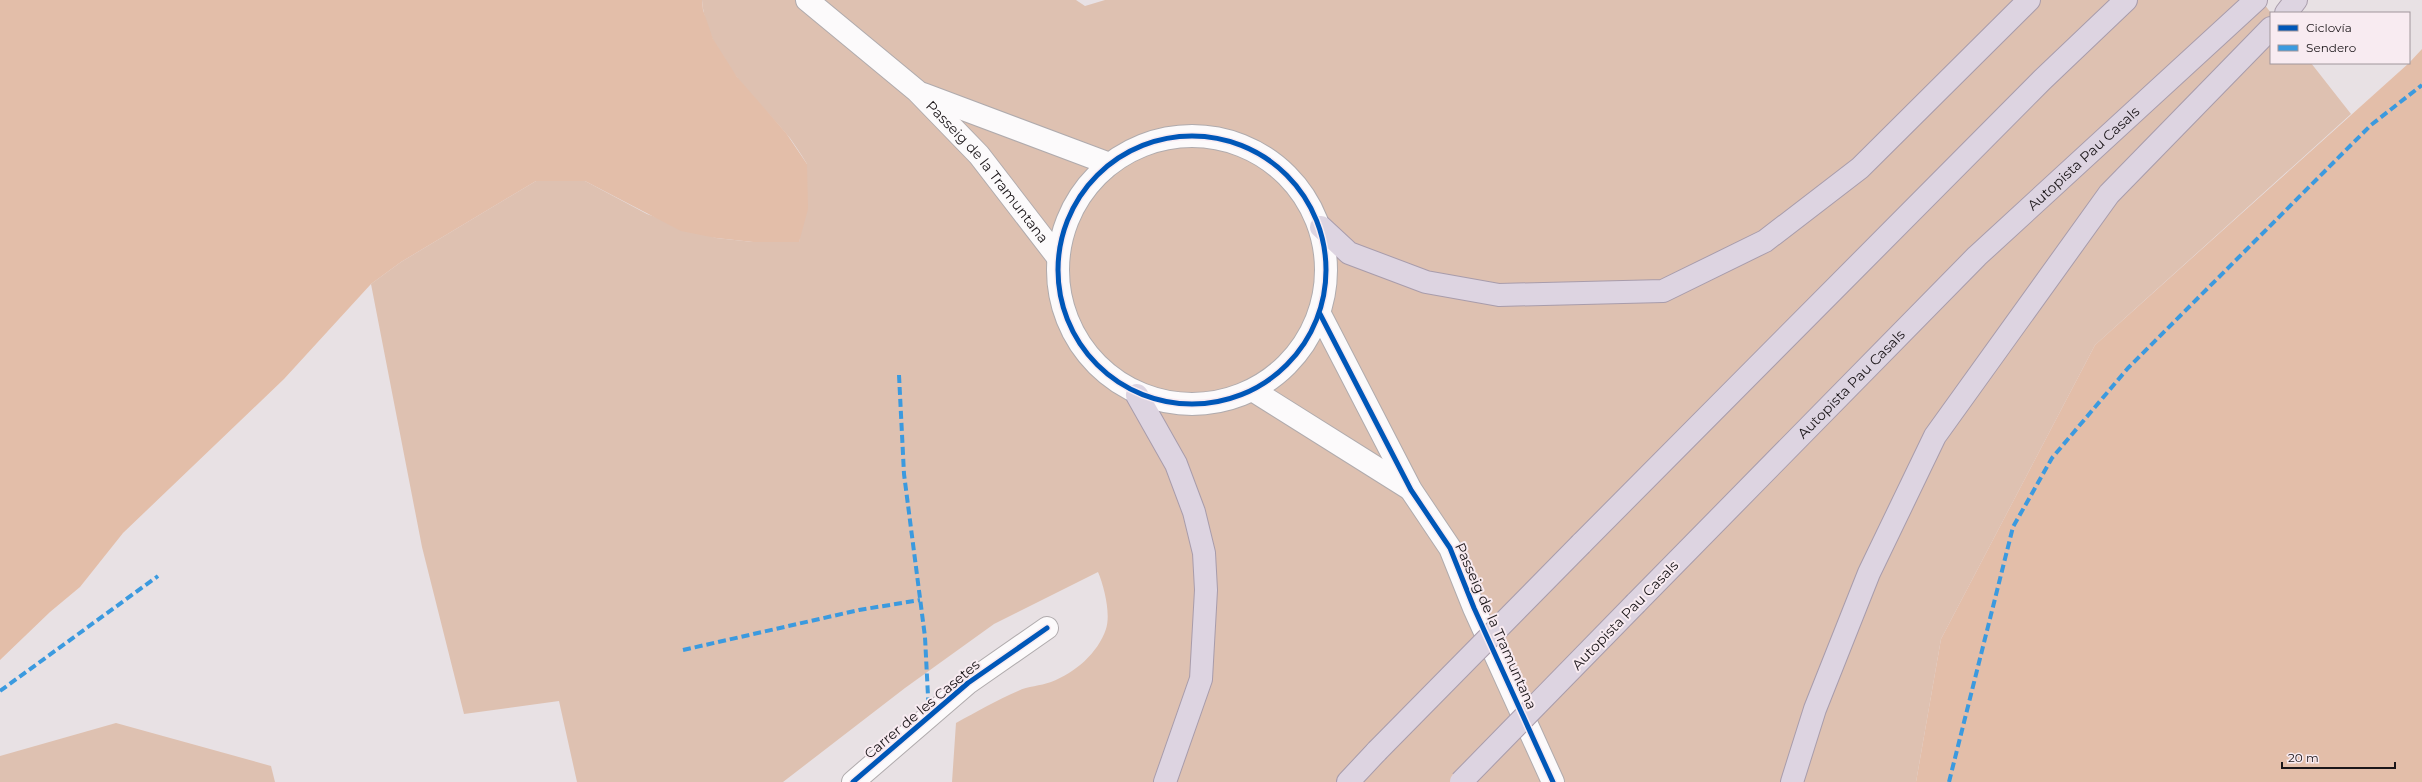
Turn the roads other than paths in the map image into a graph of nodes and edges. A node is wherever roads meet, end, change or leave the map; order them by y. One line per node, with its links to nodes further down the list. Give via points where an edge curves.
1 (807, 0): 8 (street, Passeig de la Tramuntana)
2 (2029, 0): 10 (highway, via 1860,168 1765,241 1663,290 1499,295 1426,282 1349,253)
3 (2126, 0): 19 (highway, bridge, via 2042,80)
4 (2256, 0): 20 (highway, Autopista Pau Casals, bridge, via 1977,256)
5 (2296, 0): 6 (highway)
6 (2287, 12)
7 (2270, 29): 22 (highway, via 2109,194 1935,436 1869,573 1815,709)
8 (917, 91): 9 (street, Passeig de la Tramuntana); 11 (street, Passeig de la Tramuntana, via 979,155)
9 (1107, 163): 10 (street, via 1153,139 1205,134 1254,149 1289,177 1295,182); 11 (street, via 1073,204)
10 (1320, 227): 12 (street, via 1327,271)
11 (1056, 255): 14 (street, via 1062,311 1091,361)
12 (1320, 314): 13 (street, via 1294,359); 15 (street, Passeig de la Tramuntana)
13 (1254, 391): 14 (street, via 1195,406); 15 (street, Passeig de la Tramuntana)
14 (1137, 395): 18 (highway, via 1176,464 1194,512 1204,553 1206,590 1201,679)
15 (1411, 490): 21 (street, Passeig de la Tramuntana, via 1450,548 1474,608)
16 (1047, 628): 17 (street, Carrer de les Casetes, via 968,683)
17 (853, 782)
18 (1165, 782)
19 (1348, 782)
20 (1461, 782)
21 (1553, 782)
22 (1792, 782)

